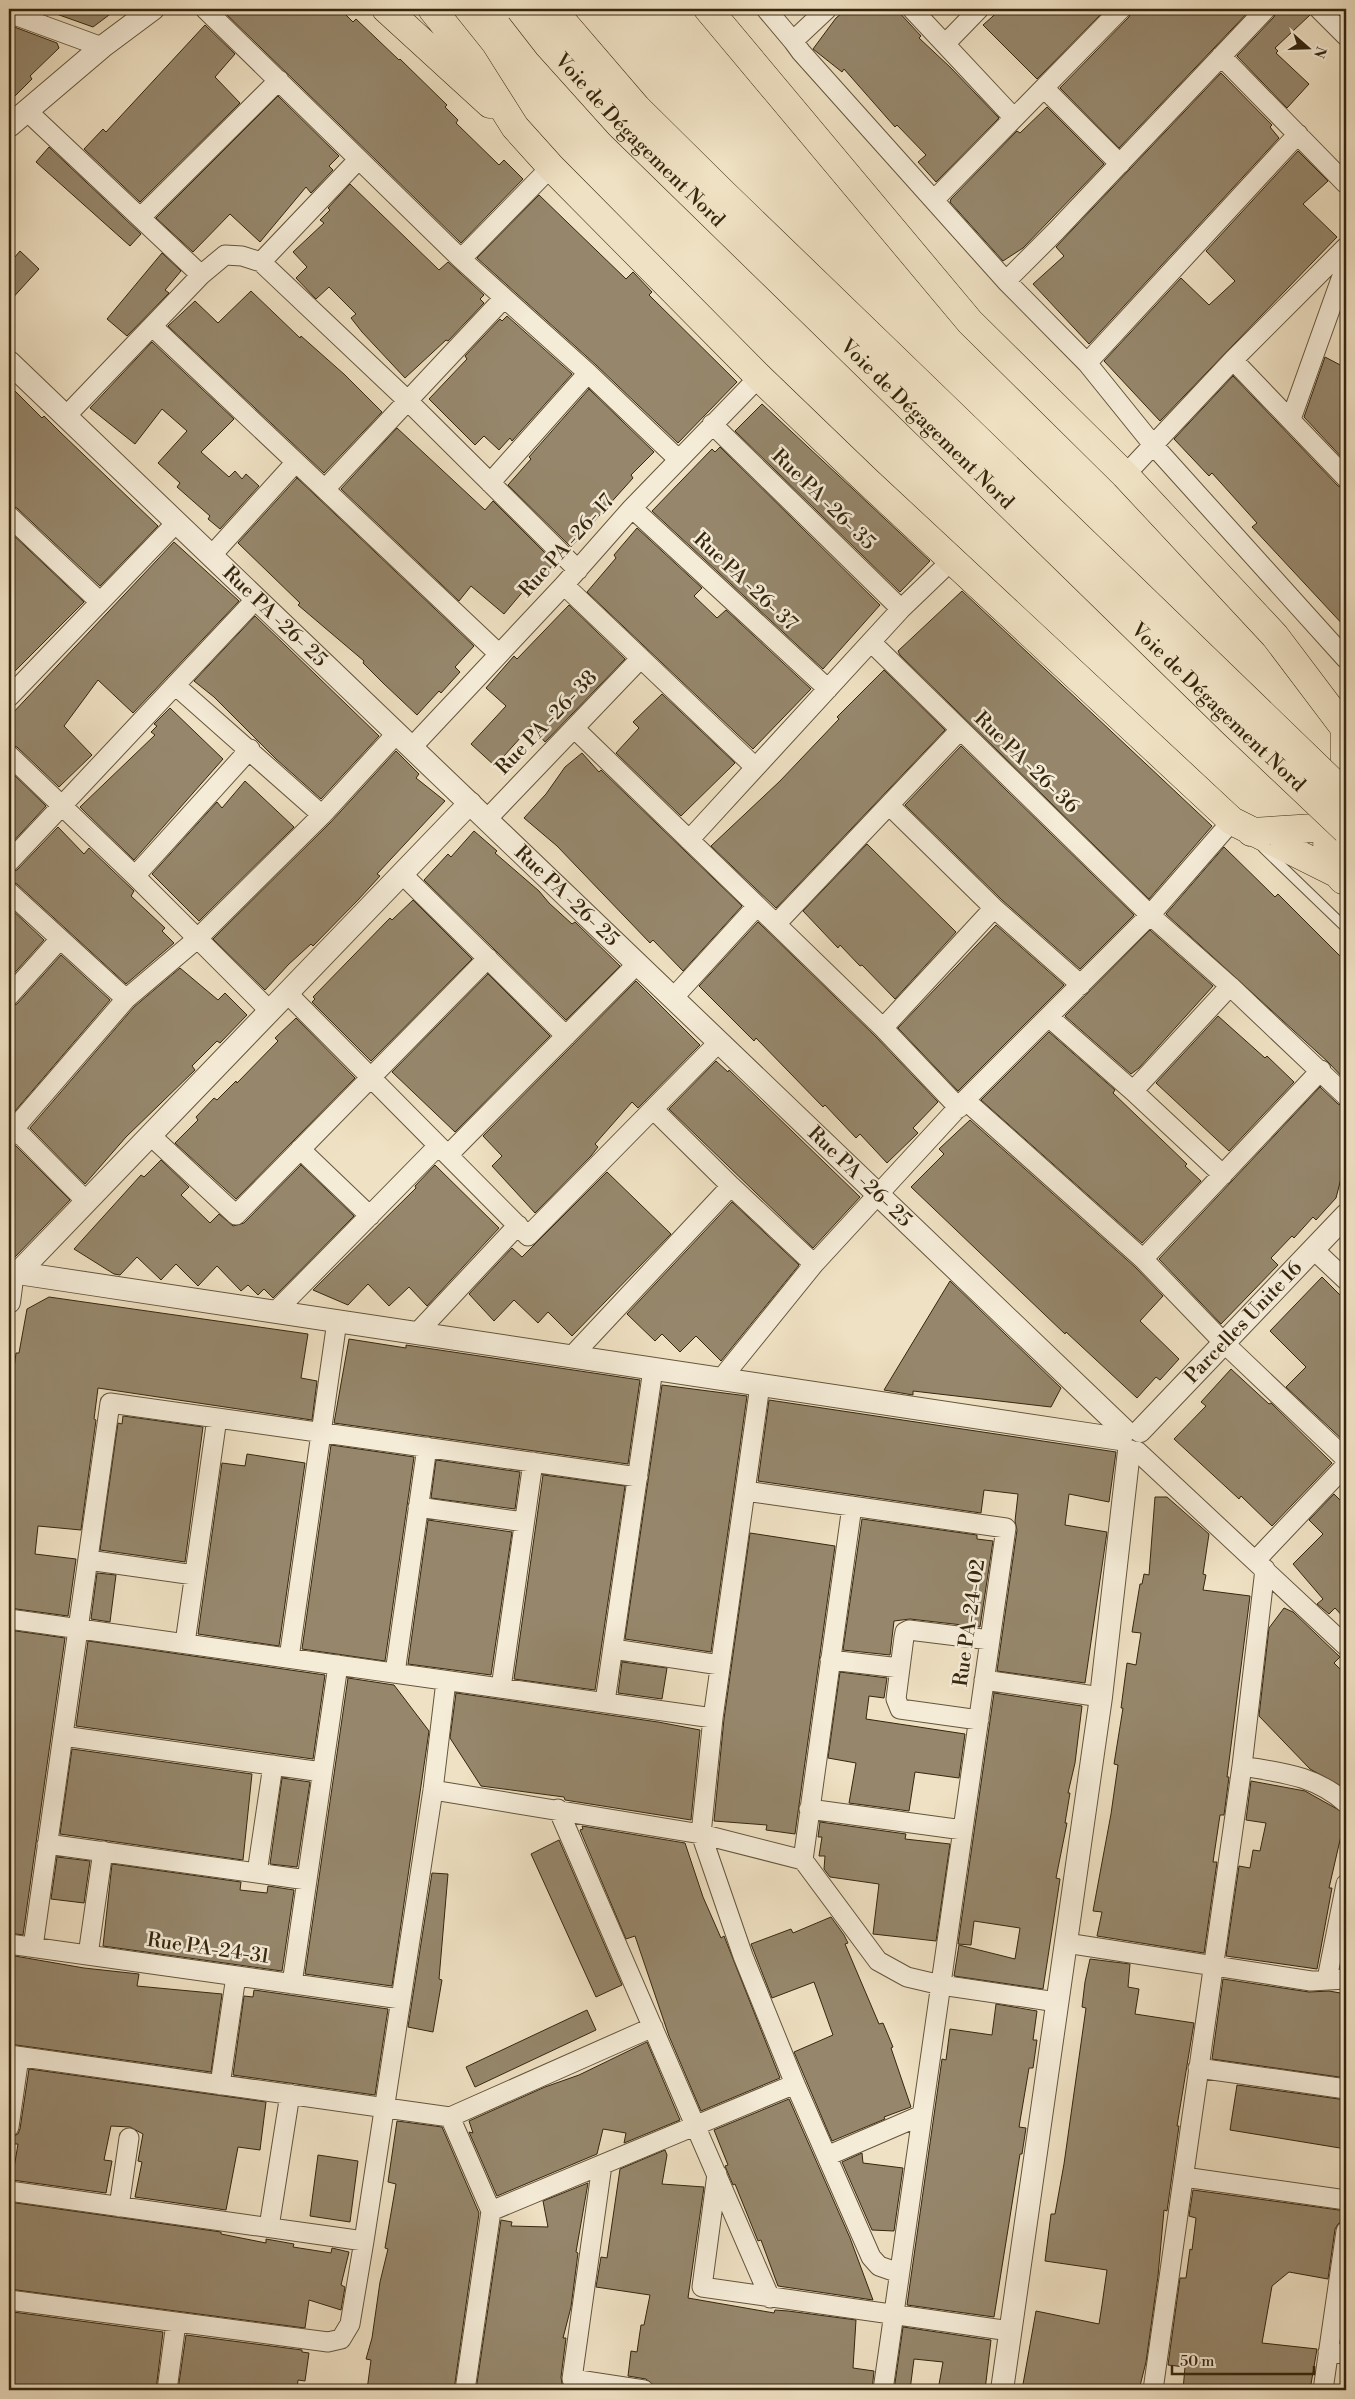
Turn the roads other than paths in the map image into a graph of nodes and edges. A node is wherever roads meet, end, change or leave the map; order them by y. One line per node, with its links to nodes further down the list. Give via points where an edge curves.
1 (153, 9): 20 (street)
2 (205, 9): 22 (street)
3 (386, 9): 27 (main road)
4 (432, 9): 27 (main road, via 472,59)
5 (520, 9): 86 (main road, Voie de Dégagement Nord, bridge, via 548,45 626,130 1226,716)
6 (552, 9): 86 (main road, Voie de Dégagement Nord, bridge, via 637,108)
7 (708, 9): 55 (main road, via 970,322)
8 (766, 9): 18 (street)
9 (827, 9): 18 (street)
10 (912, 9): 19 (street)
11 (979, 9): 19 (street)
12 (1121, 9): 23 (street)
13 (1266, 9): 21 (street)
14 (1346, 11): 16 (street)
15 (9, 13): 20 (street)
16 (1323, 13): 17 (street)
17 (1346, 36)
18 (793, 42): 33 (street)
19 (945, 44): 25 (street)
20 (102, 47): 24 (street)
21 (1222, 56): 28 (street); 30 (street)
22 (279, 80): 29 (street); 34 (street)
23 (1044, 88): 25 (street); 30 (street)
24 (27, 111): 26 (street); 34 (street)
25 (1014, 118): 33 (street)
26 (9, 126)
27 (515, 127): 31 (main road)
28 (1298, 134): 32 (street); 45 (street)
29 (358, 160): 36 (street); 37 (street)
30 (1120, 164): 40 (street)
31 (551, 167): 36 (street); 47 (main road)
32 (1346, 184)
33 (934, 200): 40 (street)
34 (141, 217): 39 (street)
35 (1346, 247): 43 (street)
36 (460, 259): 41 (street)
37 (261, 262): 39 (street, via 225,255); 48 (street)
38 (1346, 265): 50 (street)
39 (200, 275): 42 (street)
40 (1006, 281): 45 (street)
41 (504, 298): 46 (street); 48 (street)
42 (153, 327): 49 (street); 54 (street)
43 (1233, 360): 50 (street); 52 (street)
44 (9, 362): 49 (street, Rue PA -26- 25)
45 (1087, 363): 52 (street)
46 (588, 373): 53 (street); 57 (street)
47 (759, 377): 51 (street, Rue PA -26- 17); 63 (main road)
48 (408, 401): 57 (street); 58 (street)
49 (66, 416): 61 (street, Rue PA -26- 25)
50 (1291, 419): 56 (street)
51 (712, 424): 53 (street, Rue PA -26- 17); 68 (street, Rue PA -26- 35)
52 (1154, 446): 55 (street); 72 (street)
53 (678, 459): 59 (street, Rue PA -26- 17)
54 (296, 462): 58 (street); 62 (street)
55 (1124, 475): 77 (main road, via 1275,636)
56 (1346, 478)
57 (490, 483): 64 (street)
58 (325, 489): 70 (street)
59 (632, 508): 64 (street, Rue PA -26- 17); 74 (street, Rue PA -26- 37)
60 (9, 516): 67 (street)
61 (177, 522): 62 (street, Rue PA -26- 25); 67 (street)
62 (212, 556): 66 (street, Rue PA -26- 25)
63 (951, 561): 68 (street); 89 (main road)
64 (578, 570): 65 (street, Rue PA -26- 17)
65 (564, 585): 70 (street, Rue PA -26- 17); 71 (street)
66 (256, 599): 73 (street); 79 (street, Rue PA -26- 25)
67 (100, 602): 75 (street)
68 (902, 609): 69 (street)
69 (871, 642): 74 (street); 78 (street, Rue PA -26- 36)
70 (499, 654): 79 (street, Rue PA -26- 17)
71 (640, 658): 76 (street, Rue PA -26- 38); 82 (street)
72 (1346, 659)
73 (176, 685): 80 (street); 85 (street)
74 (828, 689): 82 (street)
75 (9, 697)
76 (574, 728): 88 (street, Rue PA -26- 38); 90 (street)
77 (1346, 729): 86 (main road)
78 (960, 730): 84 (street); 98 (street, Rue PA -26- 36)
79 (404, 740): 83 (street, Rue PA -26- 25); 87 (street, Rue PA -26- 17, via 349,782)
80 (250, 749): 87 (street); 93 (street)
81 (9, 755): 85 (street)
82 (756, 767): 90 (street)
83 (470, 803): 88 (street, Rue PA -26- 25); 92 (street)
84 (889, 805): 97 (street); 99 (street)
85 (60, 806): 91 (street); 93 (street)
86 (1343, 813): 89 (main road); 94 (main road, via 1327,851)
87 (322, 815): 102 (street, Rue PA -26- 17)
88 (487, 819): 104 (street, Rue PA -26- 25)
89 (1240, 826): 94 (main road); 98 (street); 100 (lane)
90 (689, 840): 96 (street)
91 (9, 862)
92 (402, 874): 103 (street); 107 (street)
93 (135, 876): 102 (street)
94 (1341, 878)
95 (9, 892): 101 (street)
96 (757, 906): 99 (street); 109 (street)
97 (994, 908): 105 (street); 113 (street)
98 (1150, 915): 105 (street); 106 (street, Rue PA -26- 36)
99 (776, 924): 113 (street)
100 (1346, 928)
101 (60, 939): 108 (street); 110 (street)
102 (197, 940): 110 (street, Rue PA -26- 17); 111 (street)
103 (488, 958): 114 (street); 117 (street)
104 (637, 964): 109 (street, Rue PA -26- 25); 114 (street)
105 (1080, 985): 112 (street)
106 (1230, 986): 116 (street, Rue PA -26- 36); 118 (street)
107 (287, 993): 111 (street); 117 (street)
108 (9, 996)
109 (673, 998): 115 (street, Rue PA -26- 25)
110 (126, 999): 122 (street, Rue PA -26- 17)
111 (270, 1011): 123 (street)
112 (1048, 1017): 118 (street); 120 (street)
113 (883, 1028): 120 (street)
114 (566, 1036): 125 (street)
115 (719, 1042): 121 (street); 128 (street, Rue PA -26- 25)
116 (1321, 1070): 119 (street, Rue PA -26- 36); 126 (street)
117 (371, 1077): 124 (street); 125 (street)
118 (1133, 1091): 126 (street)
119 (1346, 1096)
120 (962, 1104): 128 (street); 134 (street)
121 (653, 1109): 127 (street); 132 (street, via 528,1236)
122 (11, 1130): 129 (street)
123 (150, 1135): 124 (street, via 236,1215); 129 (street)
124 (300, 1149): 131 (street)
125 (443, 1150): 131 (street); 132 (street)
126 (1223, 1175): 134 (street)
127 (732, 1186): 135 (street); 143 (street)
128 (878, 1195): 135 (street); 149 (street, Rue PA -26- 25)
129 (86, 1201): 136 (street)
130 (1346, 1214): 133 (street, Parcelles Unite 16)
131 (370, 1216): 139 (street)
132 (518, 1226): 141 (street)
133 (1313, 1250): 137 (street); 142 (street, Parcelles Unite 16)
134 (1143, 1259): 142 (street)
135 (814, 1264): 145 (street)
136 (13, 1276): 138 (street); 139 (street)
137 (1346, 1280)
138 (9, 1302)
139 (275, 1312): 140 (street)
140 (337, 1321): 141 (street); 148 (street)
141 (417, 1333): 143 (street)
142 (1224, 1343): 149 (street, Parcelles Unite 16); 151 (street)
143 (572, 1356): 144 (street)
144 (653, 1369): 145 (street); 154 (street)
145 (722, 1379): 146 (street)
146 (760, 1385): 149 (street); 155 (street)
147 (217, 1418): 148 (street); 159 (street, via 110,1403); 161 (street)
148 (321, 1432): 150 (street); 168 (street)
149 (1130, 1441): 160 (street); 177 (street)
150 (427, 1447): 152 (street); 157 (street)
151 (1346, 1459)
152 (533, 1462): 154 (street); 158 (street)
153 (1343, 1476): 160 (street)
154 (638, 1477): 167 (street)
155 (745, 1491): 156 (street, Rue PA-24-02); 170 (street)
156 (852, 1506): 164 (street, Rue PA-24-02, via 1006,1528); 169 (street)
157 (418, 1507): 158 (street); 173 (street)
158 (524, 1522): 176 (street)
159 (88, 1560): 161 (street); 163 (street)
160 (1260, 1565): 166 (street); 183 (street)
161 (194, 1575): 165 (street)
162 (9, 1619): 163 (street)
163 (78, 1628): 165 (street); 181 (street)
164 (990, 1640): 172 (street, via 909,1630 904,1636); 174 (street, Rue PA-24-02)
165 (185, 1644): 168 (street)
166 (1346, 1646)
167 (613, 1649): 170 (street); 178 (street)
168 (289, 1658): 171 (street)
169 (830, 1660): 172 (street); 188 (street)
170 (720, 1664): 179 (street)
171 (338, 1665): 173 (street); 184 (street)
172 (900, 1668): 180 (street, via 896,1699 900,1708)
173 (395, 1673): 175 (street)
174 (984, 1680): 177 (street); 180 (street, Rue PA-24-02)
175 (446, 1681): 176 (street); 185 (street)
176 (501, 1688): 178 (street)
177 (1101, 1697): 197 (street)
178 (606, 1702): 179 (street)
179 (712, 1718): 190 (street)
180 (978, 1720): 189 (street, Rue PA-24-02)
181 (63, 1736): 182 (street); 191 (street)
182 (272, 1766): 184 (street); 194 (street)
183 (1242, 1766): 186 (street, via 1299,1776 1318,1783); 201 (street)
184 (322, 1772): 195 (street)
185 (433, 1790): 187 (street); 207 (street)
186 (1346, 1803)
187 (558, 1809): 190 (street); 209 (street)
188 (809, 1809): 189 (street); 193 (street)
189 (963, 1830): 206 (street, Rue PA-24-02)
190 (702, 1834): 193 (street); 212 (street, via 743,1956)
191 (47, 1844): 192 (street); 199 (street)
192 (103, 1851): 194 (street); 200 (street)
193 (804, 1860): 206 (street, via 878,1961 907,1977)
194 (257, 1873): 195 (street)
195 (307, 1880): 205 (street)
196 (1346, 1884): 203 (street)
197 (1066, 1943): 201 (street); 208 (street)
198 (9, 1944): 199 (street, Rue PA-24-31)
199 (32, 1947): 200 (street, Rue PA-24-31)
200 (88, 1955): 202 (street, Rue PA-24-31)
201 (1213, 1966): 203 (street, via 1311,1981); 211 (street)
202 (236, 1976): 205 (street, Rue PA-24-31); 213 (street)
203 (1327, 1979): 204 (street)
204 (1346, 1979)
205 (292, 1984): 207 (street, Rue PA-24-31)
206 (940, 1985): 208 (street); 217 (street, Rue PA-24-02)
207 (401, 1999): 216 (street)
208 (1058, 2002): 238 (street)
209 (653, 2026): 218 (street); 219 (street)
210 (14, 2056): 213 (street); 220 (street)
211 (1198, 2068): 214 (street); 225 (street)
212 (795, 2084): 219 (street); 222 (street)
213 (220, 2085): 215 (street)
214 (1346, 2089)
215 (290, 2094): 216 (street); 230 (street)
216 (385, 2108): 218 (street); 232 (street)
217 (922, 2115): 222 (street); 233 (street, Rue PA-24-02)
218 (450, 2117): 229 (street)
219 (696, 2126): 223 (street); 224 (street)
220 (9, 2127)
221 (129, 2138): 228 (street)
222 (827, 2156): 233 (street, via 871,2257 879,2266)
223 (602, 2165): 229 (street); 242 (street, via 572,2379)
224 (717, 2174): 234 (street); 234 (street, via 702,2287)
225 (1184, 2177): 227 (street); 245 (street)
226 (9, 2191): 228 (street)
227 (1346, 2200)
228 (119, 2206): 230 (street)
229 (491, 2211): 241 (street)
230 (269, 2228): 232 (street)
231 (1346, 2230): 239 (street)
232 (364, 2241): 237 (street, via 350,2324 341,2339 328,2342)
233 (899, 2273): 236 (street, Rue PA-24-02)
234 (770, 2298): 236 (street)
235 (9, 2300): 237 (street)
236 (894, 2315): 238 (street); 243 (street, Rue PA-24-02)
237 (176, 2323): 240 (street)
238 (1010, 2331): 244 (street)
239 (1337, 2353): 246 (street)
240 (167, 2390)
241 (465, 2390)
242 (644, 2390)
243 (883, 2390)
244 (1002, 2390)
245 (1152, 2390)
246 (1323, 2390)

